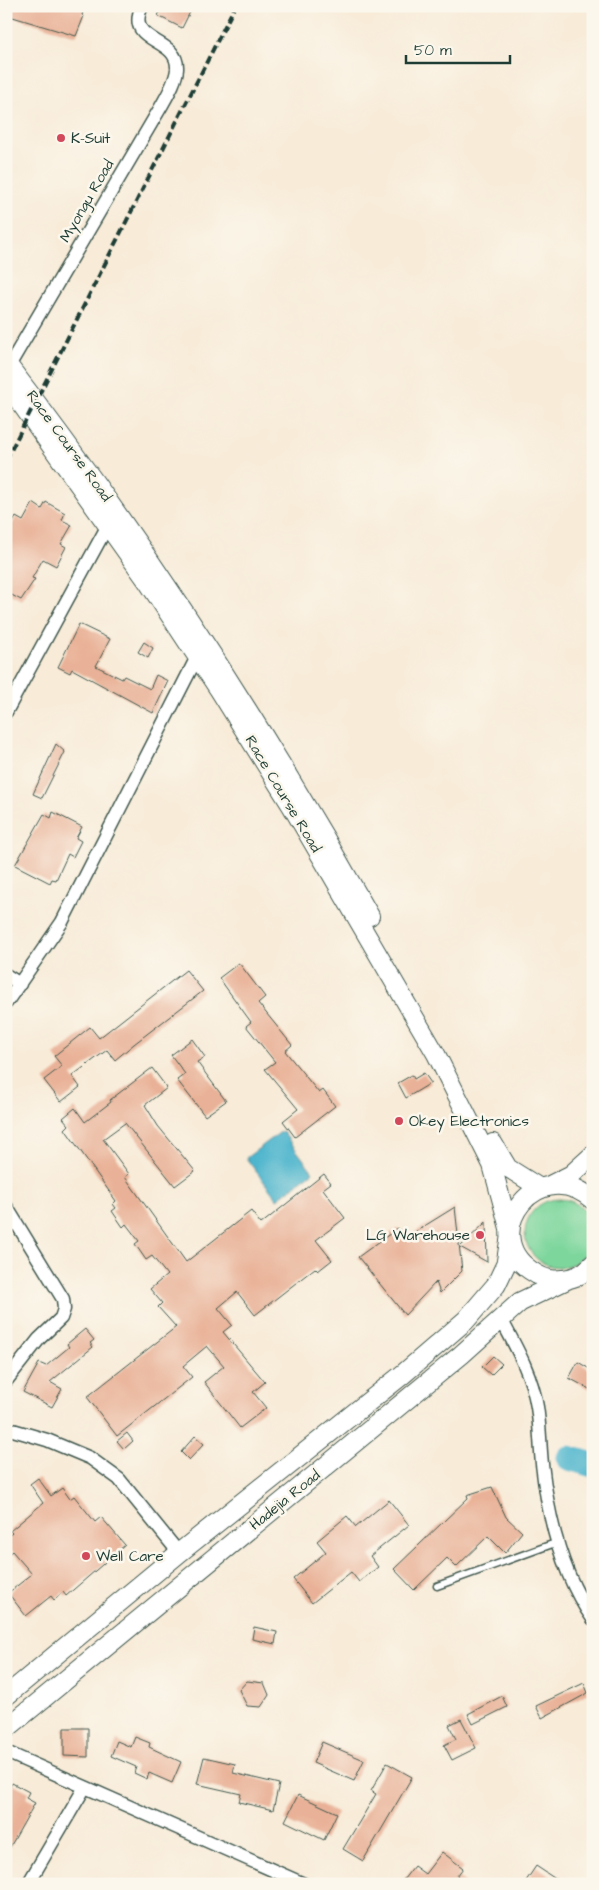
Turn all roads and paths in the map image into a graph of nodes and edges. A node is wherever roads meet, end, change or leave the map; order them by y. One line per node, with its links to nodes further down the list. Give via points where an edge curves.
1 (142, 6): 2 (street, Myongu Road, via 138,26 171,51 176,59 175,78)
2 (7, 371): 3 (street, Race Course Road); 10 (street, Race Course Road, via 110,502 292,780 404,976 501,1158 508,1168)
3 (108, 525): 4 (street, Race Course Road); 5 (street)
4 (197, 657): 7 (street, via 62,922); 13 (street, Race Course Road, via 292,806 424,1032 492,1165)
5 (6, 712)
6 (6, 975): 7 (street)
7 (20, 984): 8 (street)
8 (6, 1003)
9 (593, 1156): 10 (main road, via 571,1174)
10 (546, 1187): 11 (main road, via 568,1185); 13 (main road, Hadejia Road, via 526,1196 512,1219)
11 (593, 1200)
12 (6, 1206): 16 (street, via 63,1299 64,1309 61,1318 39,1339)
13 (510, 1235): 14 (main road, via 520,1260 537,1275 552,1280); 19 (main road, Hadejia Road, via 506,1264 496,1285 466,1320 402,1375)
14 (583, 1274): 15 (main road, Hadejia Road, via 520,1302)
15 (501, 1318): 18 (street, via 530,1378 537,1406 549,1509); 23 (main road, Hadejia Road, via 461,1356)
16 (6, 1381)
17 (6, 1428): 19 (street, via 48,1440 90,1458 119,1480)
18 (558, 1542): 20 (lane); 21 (street, via 580,1601)
19 (179, 1552): 22 (main road, Hadejia Road)
20 (437, 1586)
21 (593, 1619)
22 (6, 1696)
23 (6, 1729)
24 (6, 1752): 25 (street)
25 (85, 1787): 26 (street); 27 (street)
26 (28, 1884)
27 (304, 1884)

